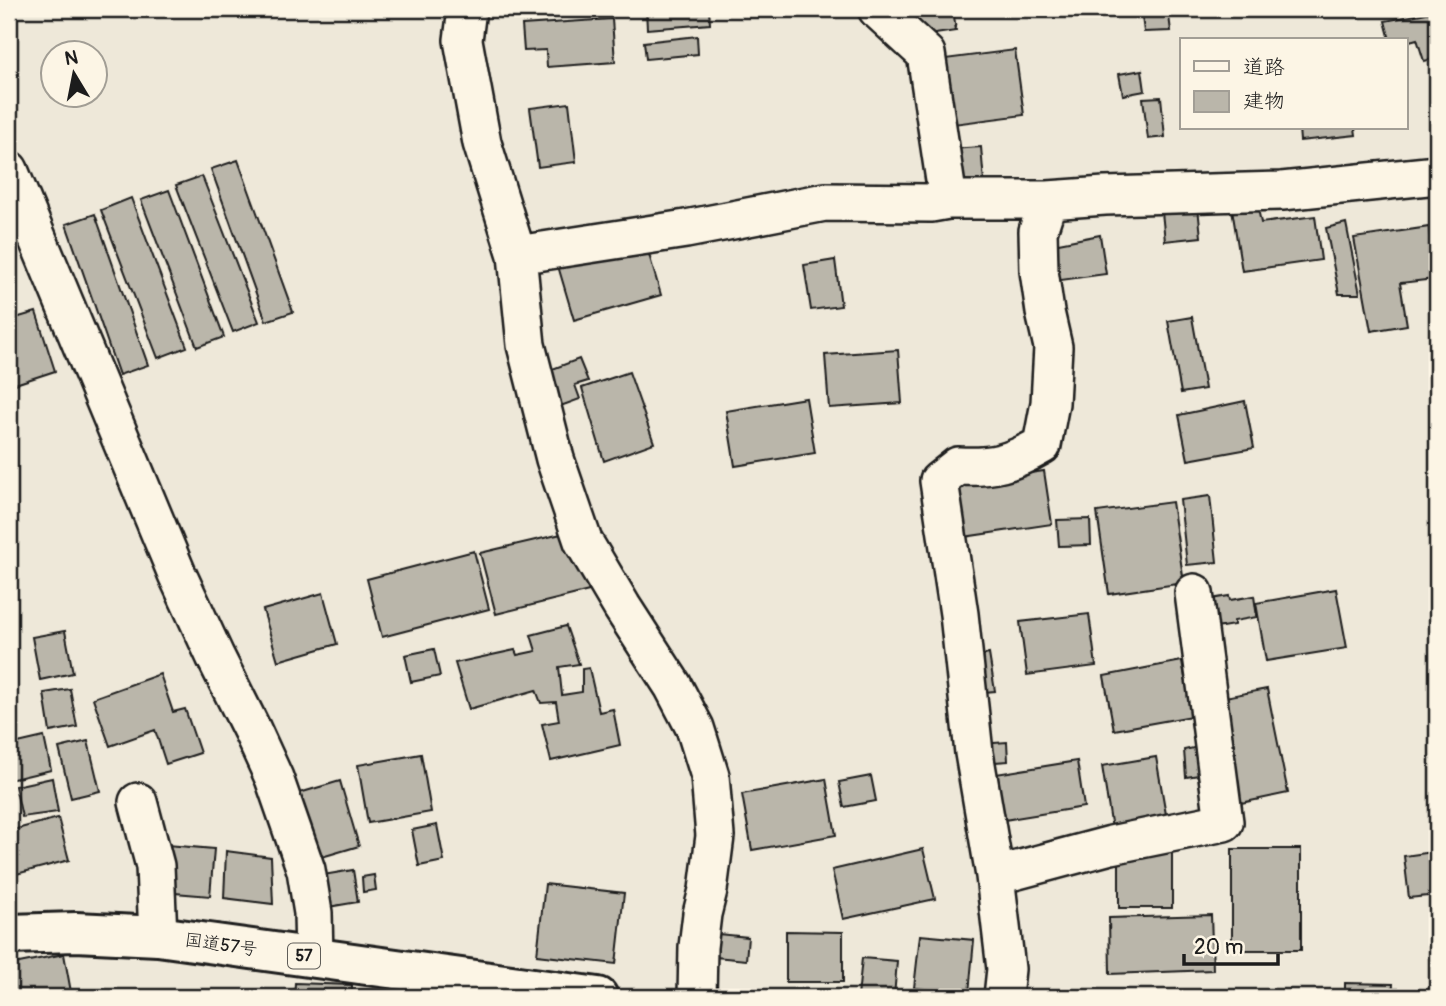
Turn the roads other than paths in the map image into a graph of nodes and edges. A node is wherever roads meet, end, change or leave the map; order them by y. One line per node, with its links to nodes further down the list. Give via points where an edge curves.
1 (467, 9): 7 (street, via 463,40 482,143)
2 (877, 9): 5 (street, via 926,54)
3 (9, 170): 13 (street, via 177,574 274,778 306,870)
4 (1437, 176): 6 (street, via 1282,191)
5 (948, 200): 6 (street); 7 (street, via 825,202)
6 (1048, 200): 10 (street, via 1038,231 1039,271 1053,347 1042,445 1021,457 985,467 958,466 939,481 974,753)
7 (517, 255): 15 (street, via 526,345 555,459 583,541 673,686 695,728 710,776 715,836 698,947)
8 (1194, 593): 10 (street, via 1224,822 1111,845)
9 (138, 802): 12 (street, via 155,866)
10 (995, 876): 16 (street, via 1006,969)
11 (9, 934): 12 (highway, 国道57号 / 57)
12 (158, 936): 13 (highway, 国道57号 / 57)
13 (314, 958): 14 (highway, 国道57号 / 57)
14 (598, 997)
15 (697, 997)
16 (1003, 997)

